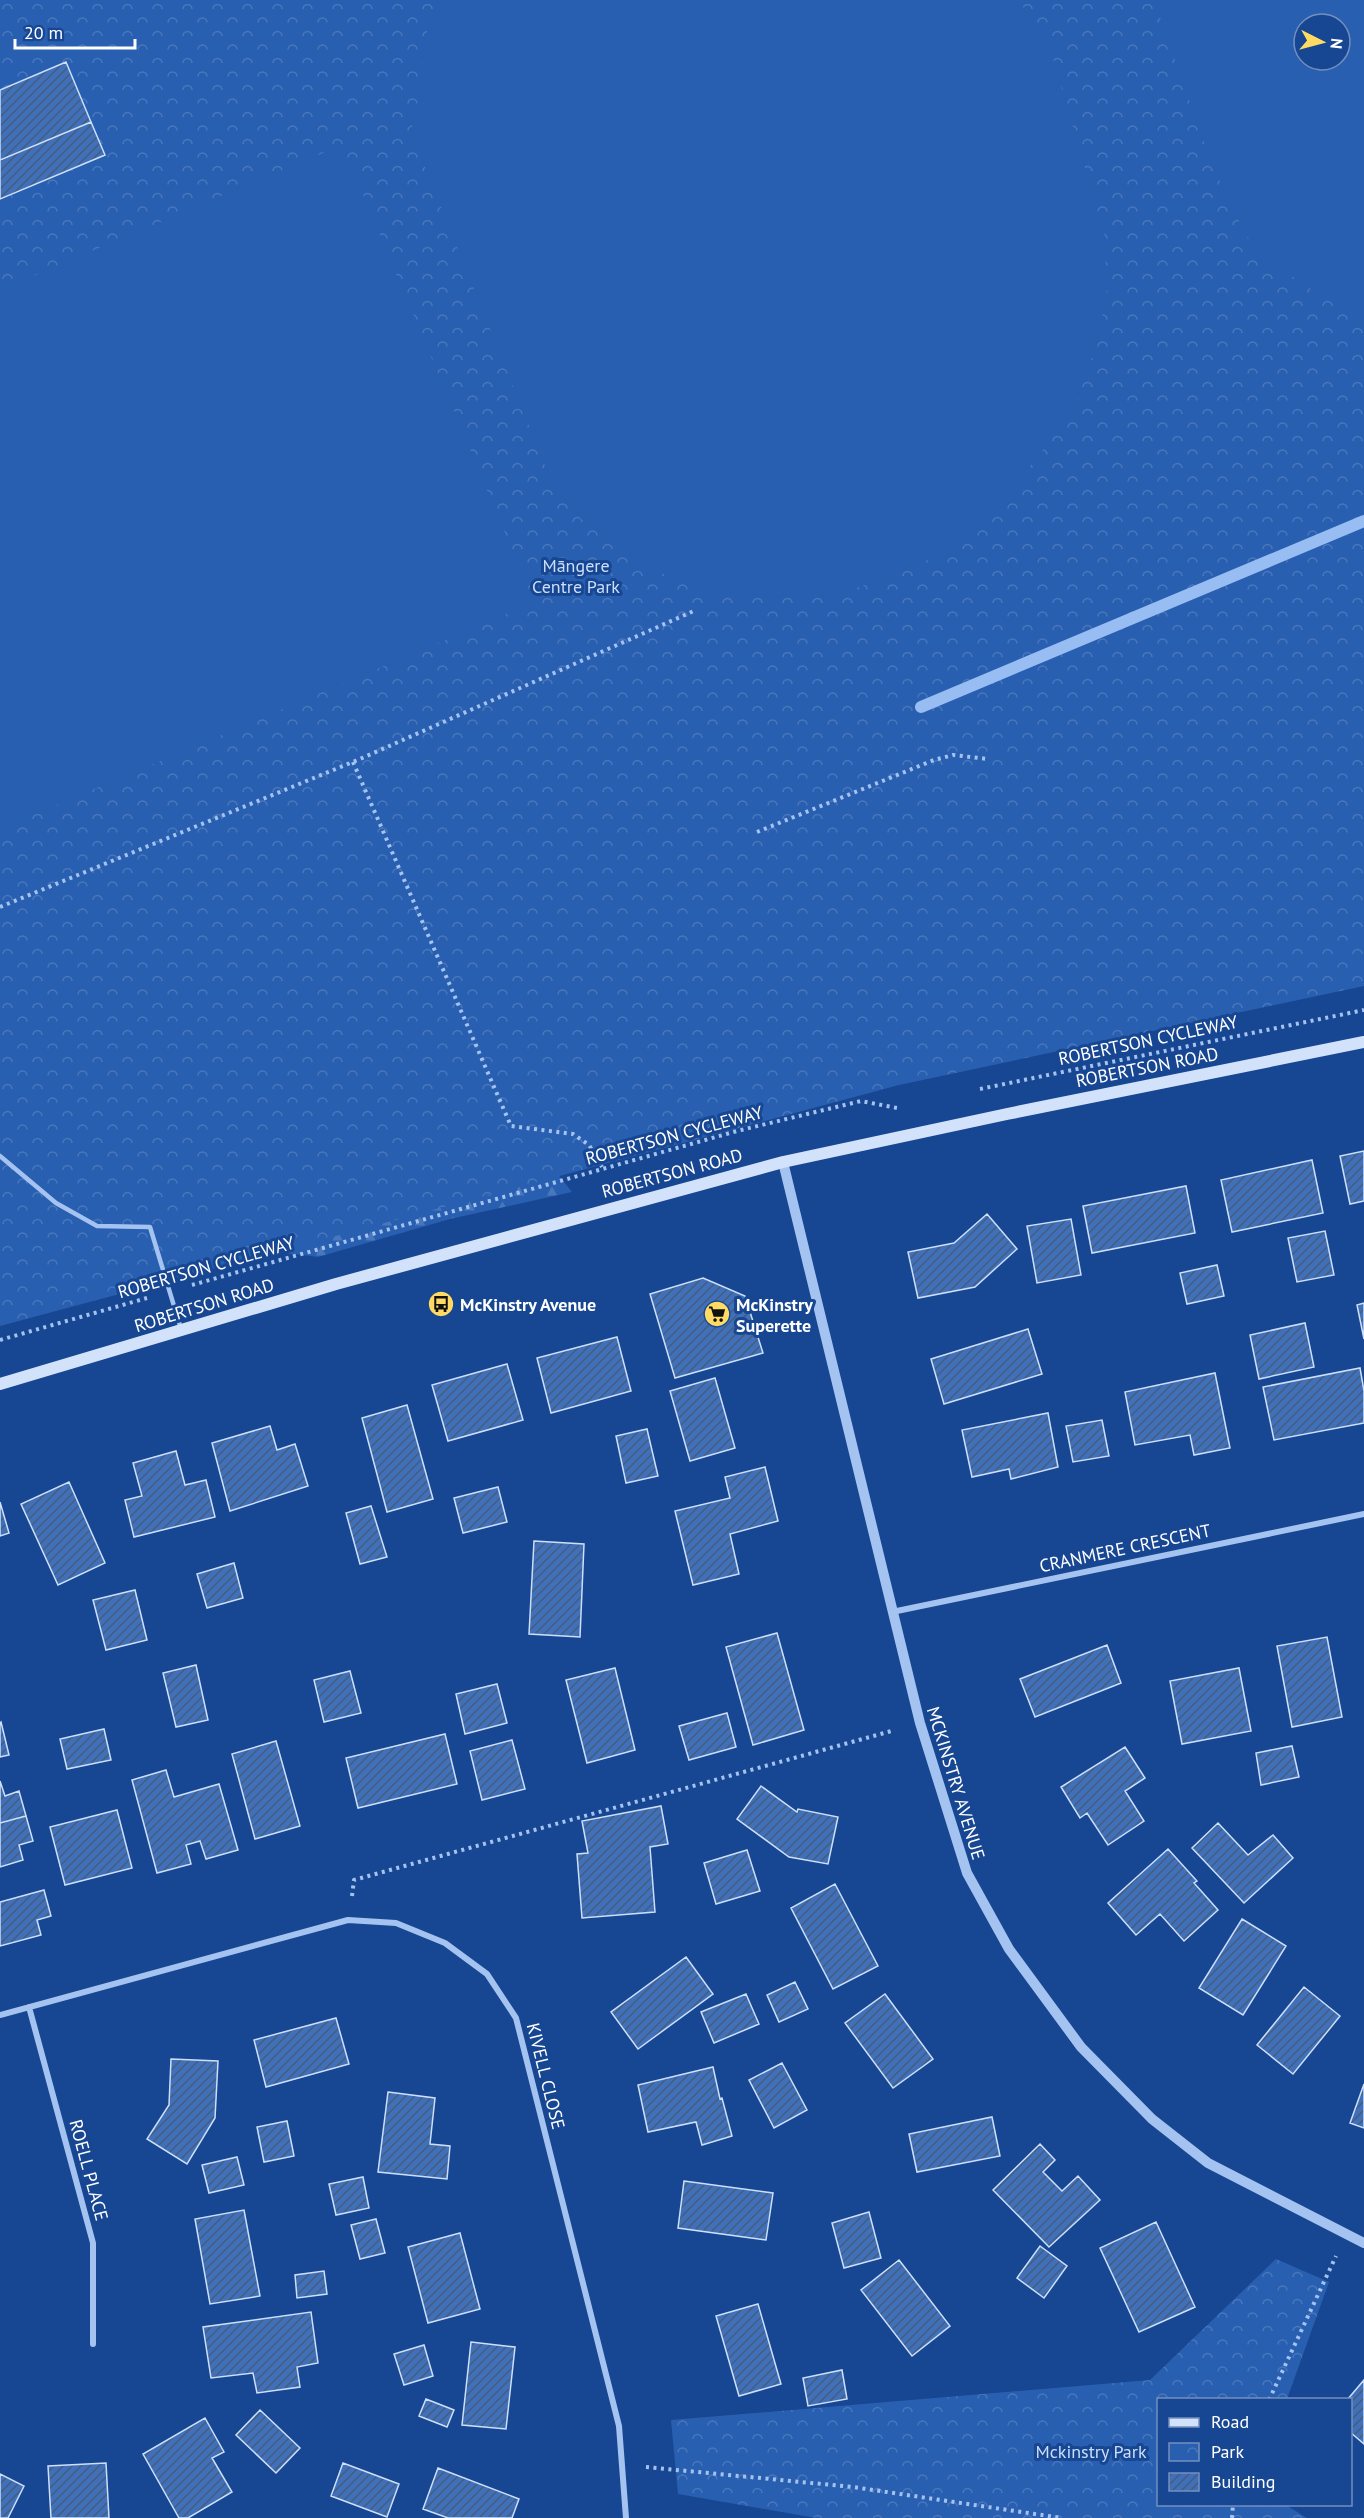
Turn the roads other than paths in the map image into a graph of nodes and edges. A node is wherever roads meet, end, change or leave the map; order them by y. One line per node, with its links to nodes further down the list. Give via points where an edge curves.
1 (1364, 1042): 3 (main road, ROBERTSON ROAD)
2 (0, 1156): 4 (lane, via 56,1203 97,1226 150,1227)
3 (783, 1162): 4 (main road, ROBERTSON ROAD, via 336,1284); 7 (street, MCKINSTRY AVENUE)
4 (182, 1331): 5 (main road, ROBERTSON ROAD)
5 (0, 1384)
6 (1364, 1514): 7 (street, CRANMERE CRESCENT)
7 (891, 1612): 10 (street, MCKINSTRY AVENUE, via 920,1723 967,1873 1009,1949 1081,2047 1152,2119 1208,2163)
8 (29, 2007): 9 (street, KIVELL CLOSE); 11 (street, ROELL PLACE, via 93,2243); 12 (street, KIVELL CLOSE, via 348,1920 396,1923 445,1943 487,1974 516,2018 619,2426)
9 (0, 2015)
10 (1364, 2243)
11 (93, 2344)
12 (626, 2518)

